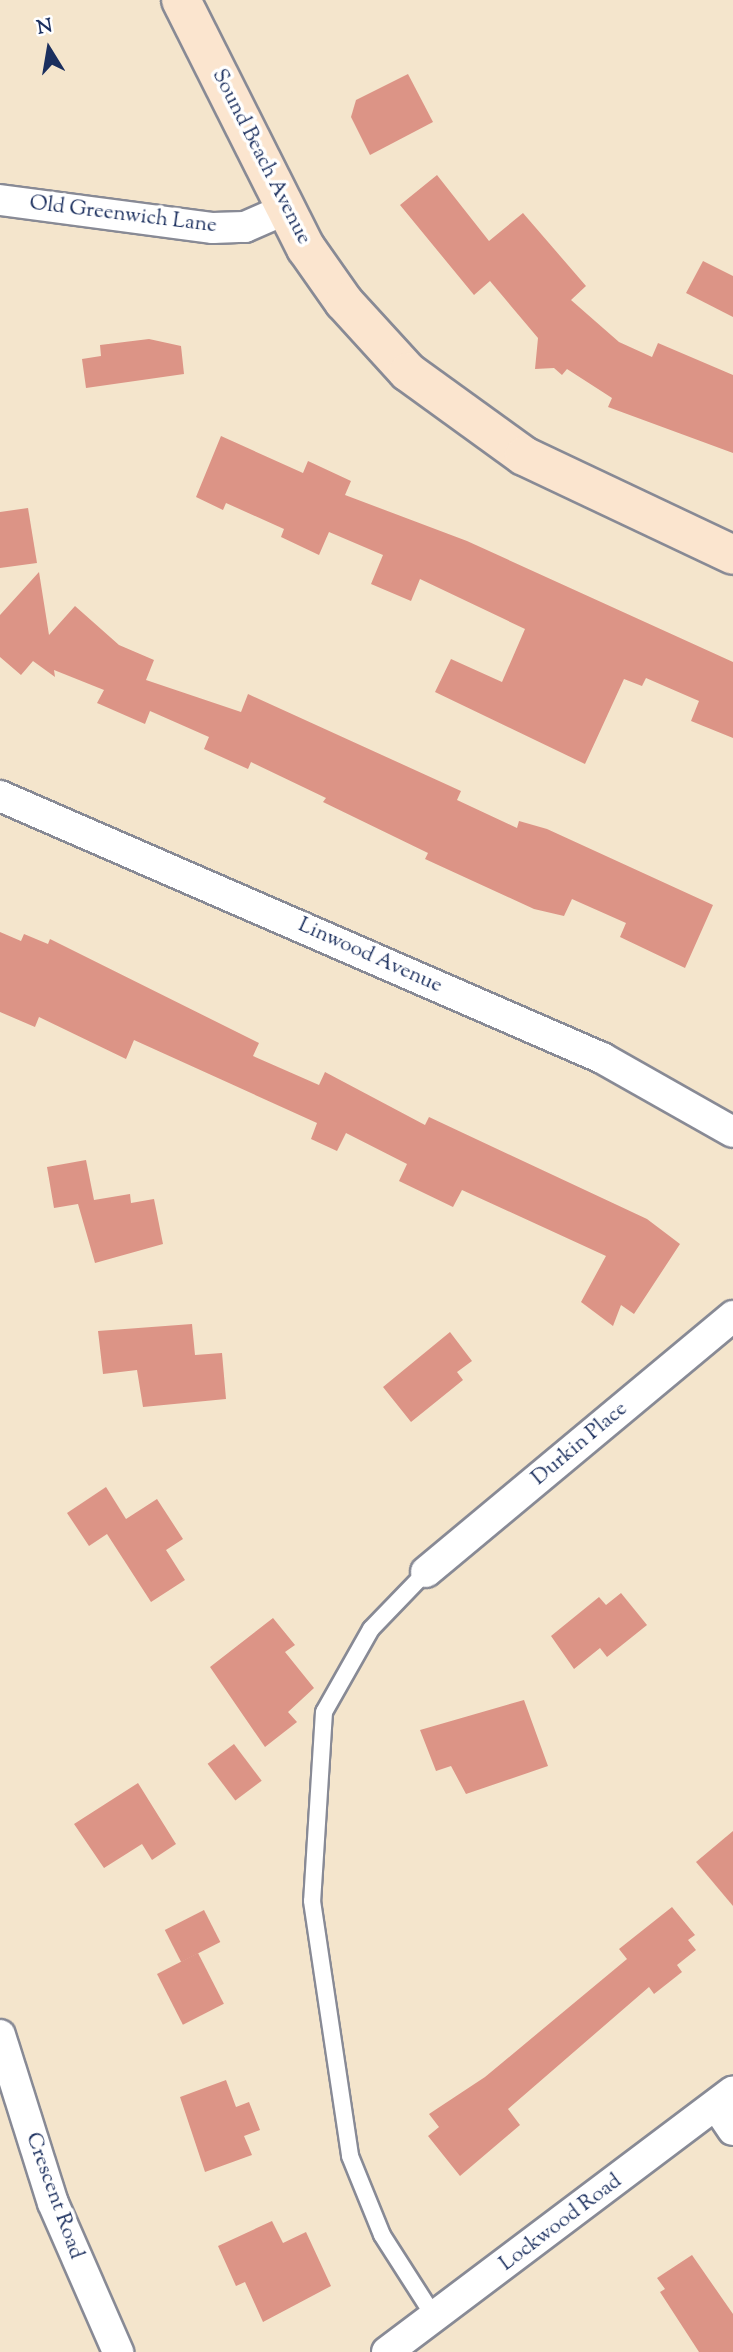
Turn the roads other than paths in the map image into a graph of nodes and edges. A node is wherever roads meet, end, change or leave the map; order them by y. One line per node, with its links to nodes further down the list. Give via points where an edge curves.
1 (181, 0): 3 (street, Sound Beach Avenue)
2 (0, 200): 3 (street, Old Greenwich Lane, via 213,228 245,227)
3 (284, 210): 4 (street, Sound Beach Avenue, via 367,329 455,412 551,471)
4 (733, 555)
5 (0, 796): 6 (street, Linwood Avenue, via 602,1058)
6 (733, 1132)
7 (733, 1316): 8 (street, Durkin Place)
8 (426, 1572): 12 (lane, via 370,1629 324,1712 312,1901 350,2156 382,2235)
9 (0, 2035): 13 (street, Crescent Road, via 52,2203)
10 (724, 2098): 11 (street); 12 (street, Lockwood Road)
11 (733, 2130)
12 (435, 2318): 14 (street, Lockwood Road)
13 (118, 2352)
14 (387, 2352)

